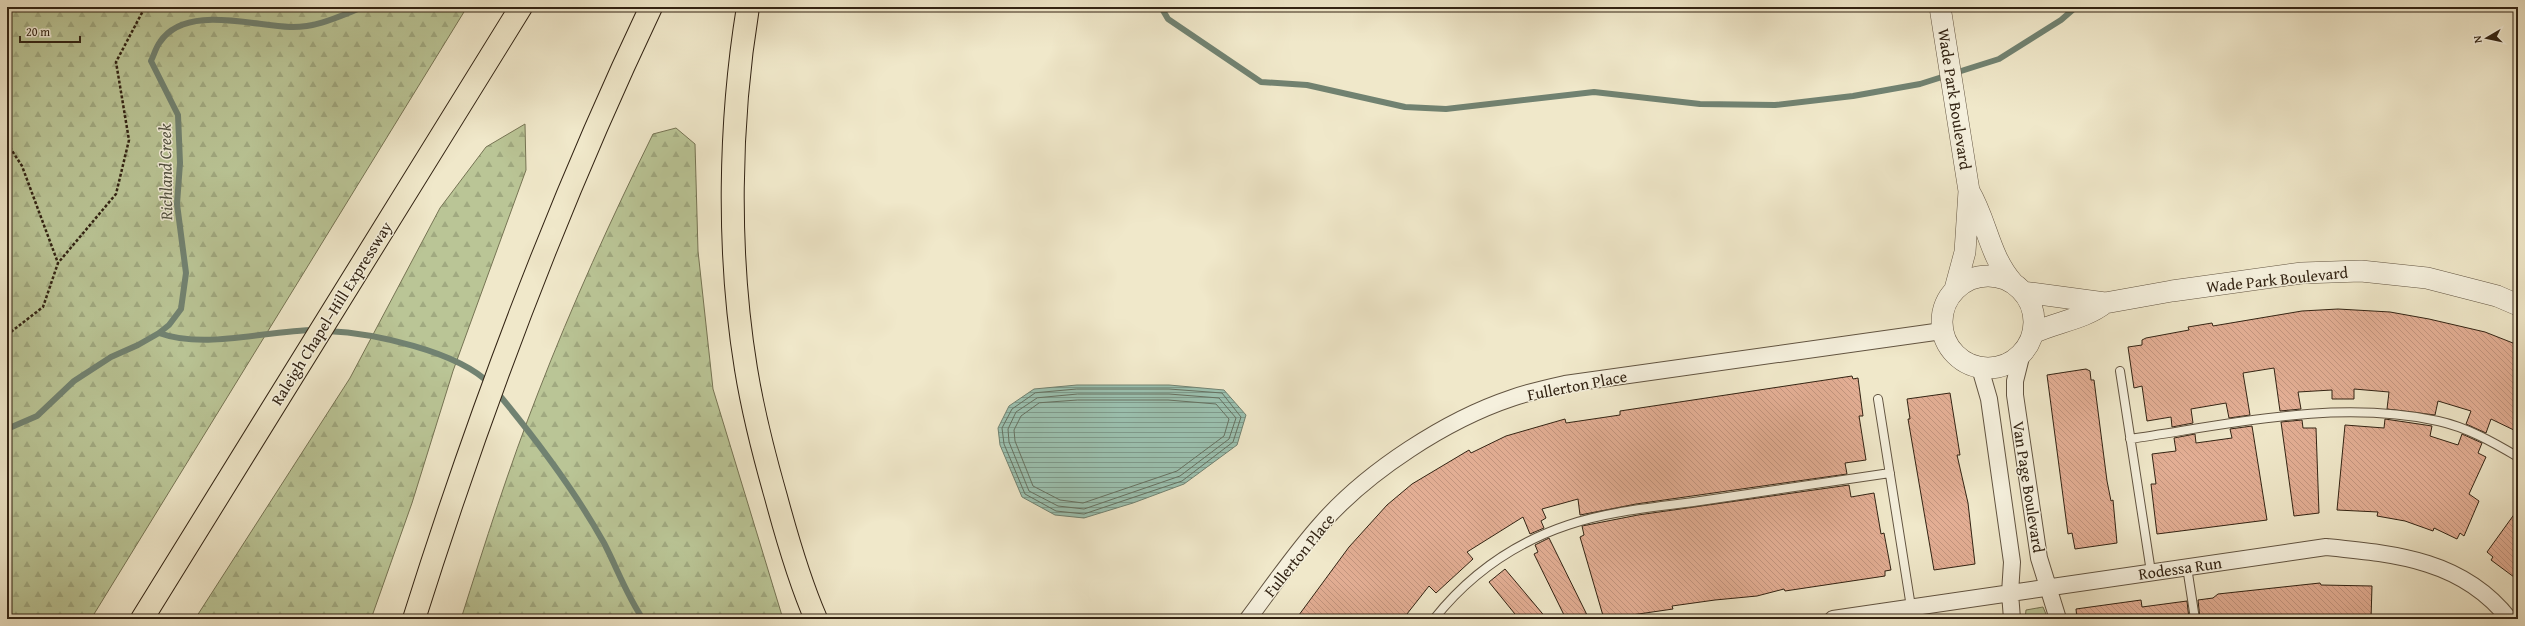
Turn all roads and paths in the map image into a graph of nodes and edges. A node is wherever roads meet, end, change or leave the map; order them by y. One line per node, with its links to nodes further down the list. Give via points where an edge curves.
1 (145, 7): 8 (path, via 116,62 130,140 116,194)
2 (521, 7): 29 (highway, Raleigh Chapel–Hill Expressway)
3 (651, 7): 30 (highway, via 561,211 500,364 446,517)
4 (748, 7): 31 (highway, via 736,119 734,202 737,283 746,368 762,447 781,518)
5 (1940, 9): 7 (street, Wade Park Boulevard)
6 (7, 143): 8 (path, via 22,166)
7 (1970, 191): 9 (street, Wade Park Boulevard, via 1996,260); 10 (street, Wade Park Boulevard, via 1964,260)
8 (58, 263): 15 (path, via 43,307)
9 (2018, 288): 10 (street, via 1998,277 1983,276 1968,280); 11 (street, Wade Park Boulevard); 14 (street, via 2031,305)
10 (1956, 289): 13 (street, via 1944,308)
11 (2105, 303): 12 (street, Wade Park Boulevard, via 2302,273 2360,271 2427,278 2497,296); 14 (street, Wade Park Boulevard, via 2096,310 2053,323)
12 (2518, 305)
13 (1942, 331): 17 (street, via 1955,355); 32 (street, Fullerton Place, via 1565,384 1512,398 1454,423 1407,450 1363,485 1322,522)
14 (2033, 333): 16 (street)
15 (7, 335)
16 (2022, 354): 17 (street, via 2004,366); 25 (street, Van Page Boulevard, via 2016,374 2015,395 2039,558)
17 (1980, 368): 26 (street, Van Page Boulevard, via 1989,399 2011,555)
18 (2120, 371): 20 (lane)
19 (1878, 399): 22 (lane)
20 (2130, 439): 21 (lane, via 2334,411 2438,421 2486,439); 24 (lane)
21 (2518, 457)
22 (1890, 473): 27 (lane); 33 (lane, via 1618,514 1568,524 1526,542 1490,564 1458,590)
23 (2186, 567): 24 (street, Rodessa Run); 37 (lane); 38 (street, Rodessa Run, via 2326,547 2384,553 2458,574)
24 (2151, 572): 25 (street, Rodessa Run)
25 (2049, 587): 26 (street, Rodessa Run); 36 (street, Van Page Boulevard)
26 (2010, 593): 27 (street, Rodessa Run); 35 (street, Van Page Boulevard)
27 (1911, 607): 28 (street, Rodessa Run)
28 (1874, 616): 34 (street, Rodessa Run)
29 (142, 619)
30 (414, 619)
31 (816, 619)
32 (1248, 619)
33 (1434, 619)
34 (1833, 619)
35 (2012, 619)
36 (2058, 619)
37 (2195, 619)
38 (2509, 619)

